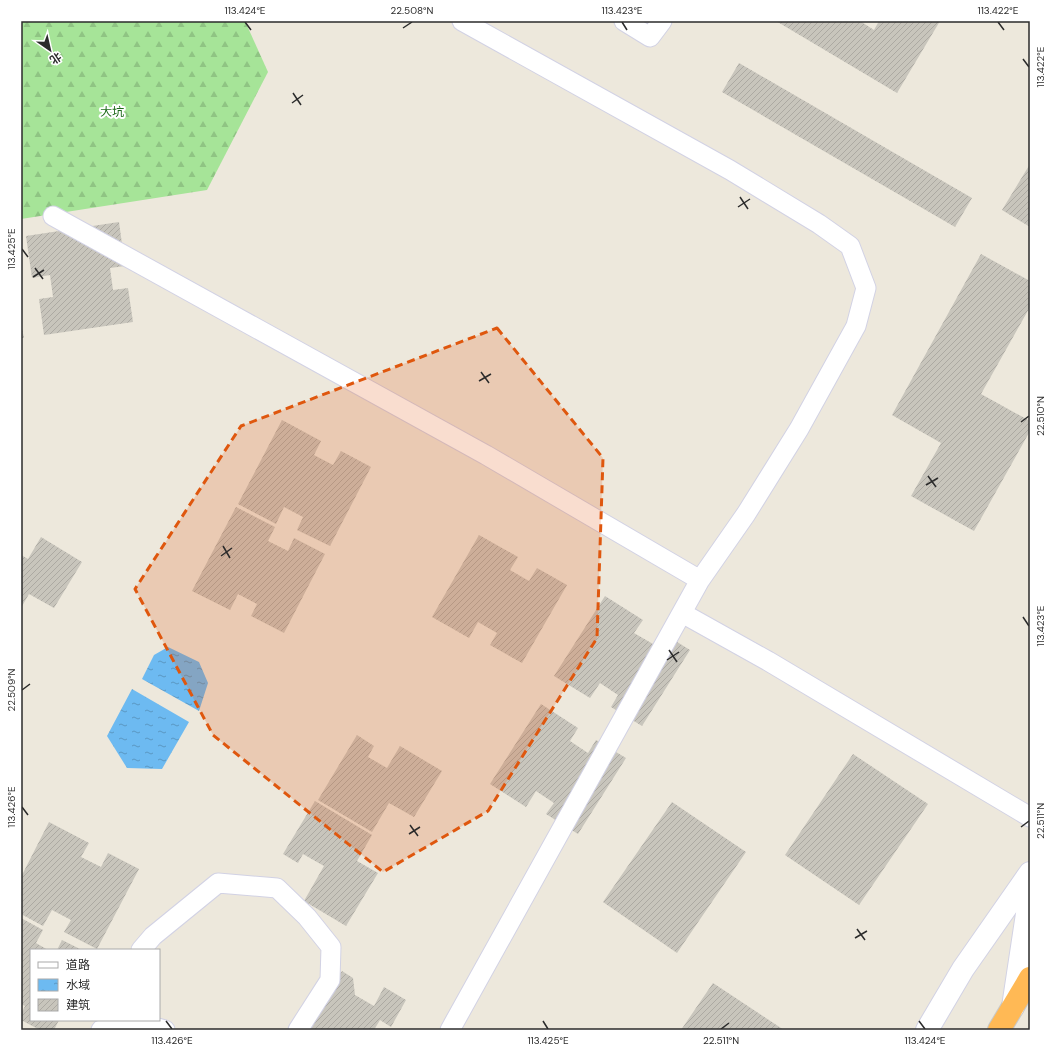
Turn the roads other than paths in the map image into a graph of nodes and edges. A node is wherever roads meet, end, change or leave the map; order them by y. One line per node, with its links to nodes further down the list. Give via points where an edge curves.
1 (462, 21): 5 (street, via 730,170 850,246 866,288 856,326 799,429 746,514)
2 (624, 21): 3 (street, via 650,37)
3 (662, 21)
4 (53, 216): 5 (street, via 486,455)
5 (700, 580): 6 (street)
6 (682, 613): 7 (street, via 768,661); 17 (street)
7 (1030, 817)
8 (1030, 873): 18 (street, via 963,969)
9 (1030, 894): 12 (street)
10 (142, 949): 16 (street, via 153,936 218,882 277,888 307,917 331,947 330,980)
11 (1030, 978): 12 (highway)
12 (1013, 1006): 19 (highway)
13 (127, 1022): 14 (street); 15 (street)
14 (102, 1030)
15 (165, 1030)
16 (298, 1030)
17 (450, 1030)
18 (927, 1030)
19 (999, 1030)

